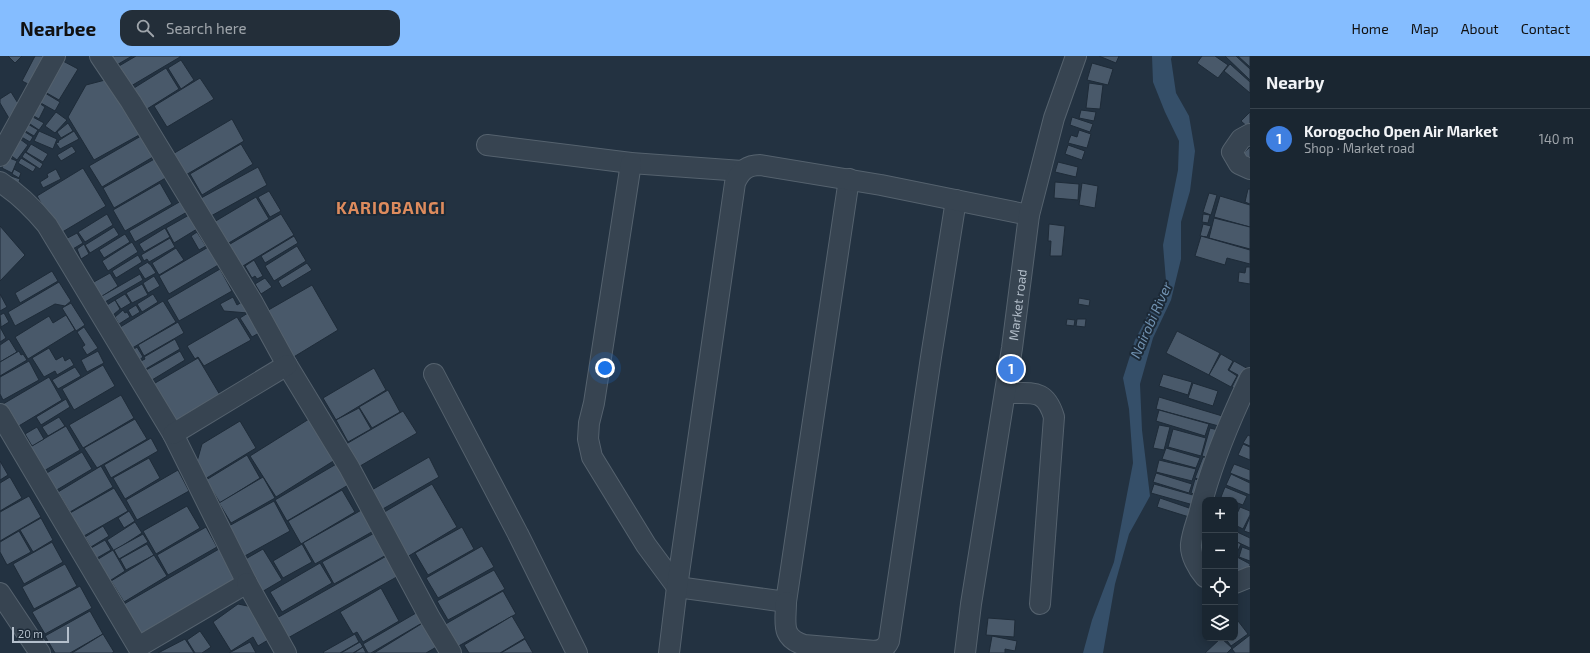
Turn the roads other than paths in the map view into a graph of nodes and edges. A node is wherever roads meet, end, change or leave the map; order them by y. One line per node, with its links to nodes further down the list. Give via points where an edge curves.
1 (54, 56): 6 (street)
2 (100, 56): 14 (street, via 131,102 253,303)
3 (1076, 56): 13 (street, Market road, via 1054,118)
4 (1250, 134): 8 (street, via 1241,139 1232,152 1239,164)
5 (487, 145): 7 (street)
6 (0, 156)
7 (631, 163): 9 (street); 24 (street, via 588,439 592,457 615,496 646,546)
8 (1250, 169)
9 (742, 171): 10 (street, via 747,167 760,165); 24 (street, via 735,183)
10 (849, 179): 12 (street); 26 (street)
11 (0, 182): 19 (street, via 32,207 48,225)
12 (956, 200): 13 (street); 26 (street, via 889,642 886,647 875,651 795,642 786,630)
13 (1029, 215): 17 (street, Market road)
14 (287, 365): 19 (street); 31 (street, via 349,467)
15 (434, 374): 32 (street)
16 (1250, 378): 20 (street, via 1234,410 1207,482 1191,544 1194,559)
17 (1004, 393): 27 (street, via 1037,394 1045,398 1054,417); 34 (street, Market road)
18 (0, 414): 28 (street)
19 (173, 434): 23 (street)
20 (1202, 573)
21 (1250, 577): 22 (street)
22 (1238, 582)
23 (246, 583): 28 (street); 30 (street)
24 (677, 587): 26 (street); 33 (street)
25 (0, 593): 29 (street)
26 (786, 602)
27 (1040, 604)
28 (135, 651)
29 (40, 653)
30 (286, 653)
31 (450, 653)
32 (577, 653)
33 (669, 653)
34 (965, 653)

